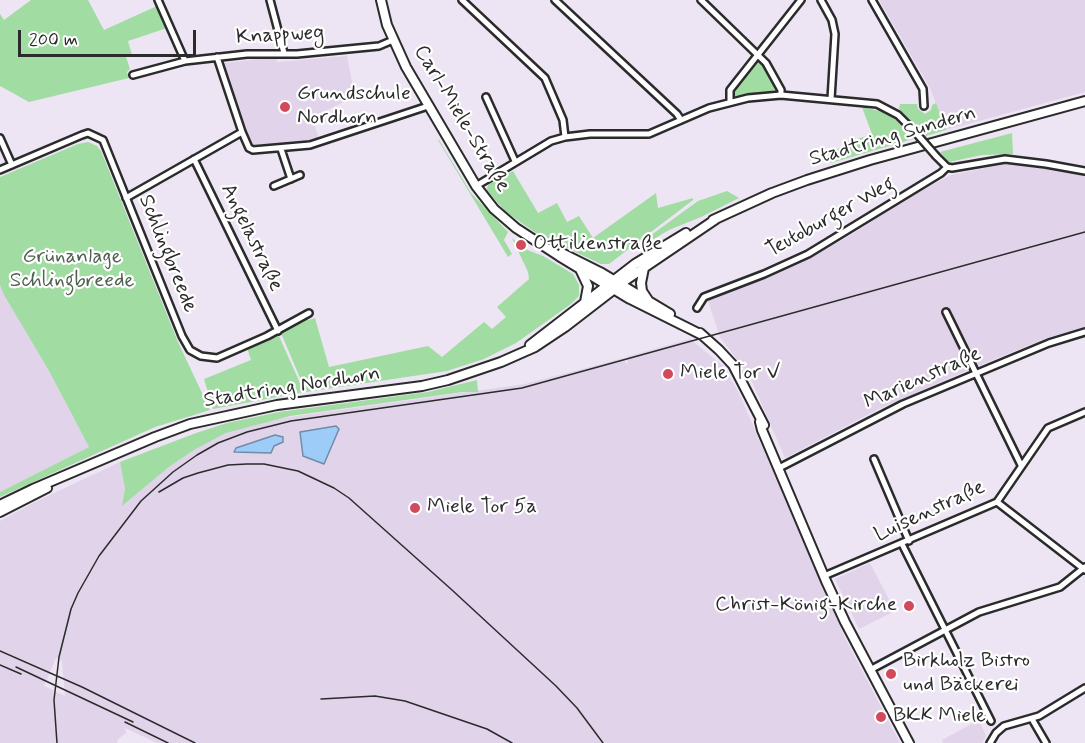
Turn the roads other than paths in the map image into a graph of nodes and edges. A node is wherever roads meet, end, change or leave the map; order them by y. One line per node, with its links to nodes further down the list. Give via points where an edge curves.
1 (158, 0): 14 (street)
2 (270, 0): 11 (street)
3 (381, 0): 10 (main road, Carl-Miele-Straße)
4 (462, 0): 25 (street, via 545,78 563,120)
5 (555, 0): 23 (street)
6 (701, 0): 12 (street)
7 (801, 0): 12 (street)
8 (821, 0): 18 (street, via 835,34)
9 (872, 0): 22 (street, via 923,89)
10 (393, 40): 11 (street, Knappweg, via 379,46); 21 (main road, Carl-Miele-Straße)
11 (284, 53): 13 (street, Knappweg)
12 (758, 54): 16 (street, via 773,73); 19 (street, via 730,90)
13 (217, 57): 14 (street, Knappweg); 24 (street)
14 (184, 61): 15 (street, Knappweg)
15 (133, 75)
16 (782, 95): 18 (street); 19 (street)
17 (486, 97): 29 (street)
18 (831, 99): 31 (street, bridge, via 877,104 898,116)
19 (730, 101): 23 (street)
20 (1085, 101): 39 (main road, Stadtring Sundern, via 807,180)
21 (428, 106): 27 (street, via 310,145); 37 (main road, Carl-Miele-Straße)
22 (924, 106)
23 (681, 120): 25 (street, via 649,134)
24 (242, 132): 27 (street, via 249,148); 28 (street)
25 (565, 137): 29 (street, via 539,146)
26 (0, 138): 30 (street)
27 (281, 149): 35 (street)
28 (195, 159): 38 (street); 49 (street, Angelastraße)
29 (515, 161): 37 (street)
30 (12, 165): 32 (street, Schlingbreede); 38 (street, Schlingbreede, via 82,135 95,135 107,147)
31 (947, 166): 33 (street, via 1005,159); 46 (street, Teutoburger Weg, via 808,254 704,297)
32 (0, 170)
33 (1085, 171)
34 (300, 175): 35 (street)
35 (291, 179): 36 (street)
36 (274, 186)
37 (476, 186): 40 (main road, Carl-Miele-Straße, via 501,216)
38 (126, 198): 49 (street, Schlingbreede, via 190,350 201,357 217,357)
39 (716, 219): 42 (main road, Stadtring Sundern); 43 (main road, Stadtring Sundern, via 662,246)
40 (534, 240): 41 (main road, Carl-Miele-Straße); 43 (main road, Carl-Miele-Straße, via 575,259)
41 (579, 268): 43 (main road, Carl-Miele-Straße); 44 (main road, via 588,286)
42 (644, 268): 43 (main road, Stadtring Sundern); 45 (main road, via 642,289)
43 (614, 285): 44 (main road, Stadtring Nordhorn); 45 (main road, Carl-Miele-Straße); 51 (main road, Carl-Miele-Straße); 52 (main road, Stadtring Nordhorn, via 565,327)
44 (585, 302): 52 (main road, Stadtring Nordhorn)
45 (654, 304): 51 (main road, Carl-Miele-Straße)
46 (697, 308)
47 (946, 312): 53 (street)
48 (309, 313): 49 (street, Schlingbreede)
49 (278, 331)
50 (1085, 332): 53 (street, Marienstraße)
51 (702, 335): 57 (main road, Carl-Miele-Straße, via 733,365 746,387)
52 (520, 353): 58 (main road, Stadtring Nordhorn, via 422,386 277,405 199,422)
53 (975, 374): 56 (street); 57 (street, Marienstraße, via 881,414)
54 (1085, 412): 56 (street, Luisenstraße, via 1048,429)
55 (874, 459): 62 (street)
56 (1021, 465): 59 (street, Luisenstraße)
57 (778, 466): 65 (main road, Carl-Miele-Straße)
58 (75, 473): 60 (main road, Stadtring Nordhorn); 61 (main road, Stadtring Nordhorn)
59 (997, 502): 62 (street, Luisenstraße); 64 (street)
60 (0, 506)
61 (0, 512)
62 (909, 541): 63 (street, Luisenstraße)
63 (902, 544): 65 (street, Luisenstraße); 66 (street)
64 (1085, 569): 66 (street, via 1053,590 979,612)
65 (824, 576): 67 (main road, Carl-Miele-Straße)
66 (945, 630): 67 (street); 70 (street)
67 (870, 669): 71 (main road, Carl-Miele-Straße)
68 (1085, 688): 69 (street)
69 (1032, 719): 72 (street, via 1005,726); 73 (street)
70 (991, 721)
71 (909, 742)
72 (990, 743)
73 (1046, 743)

